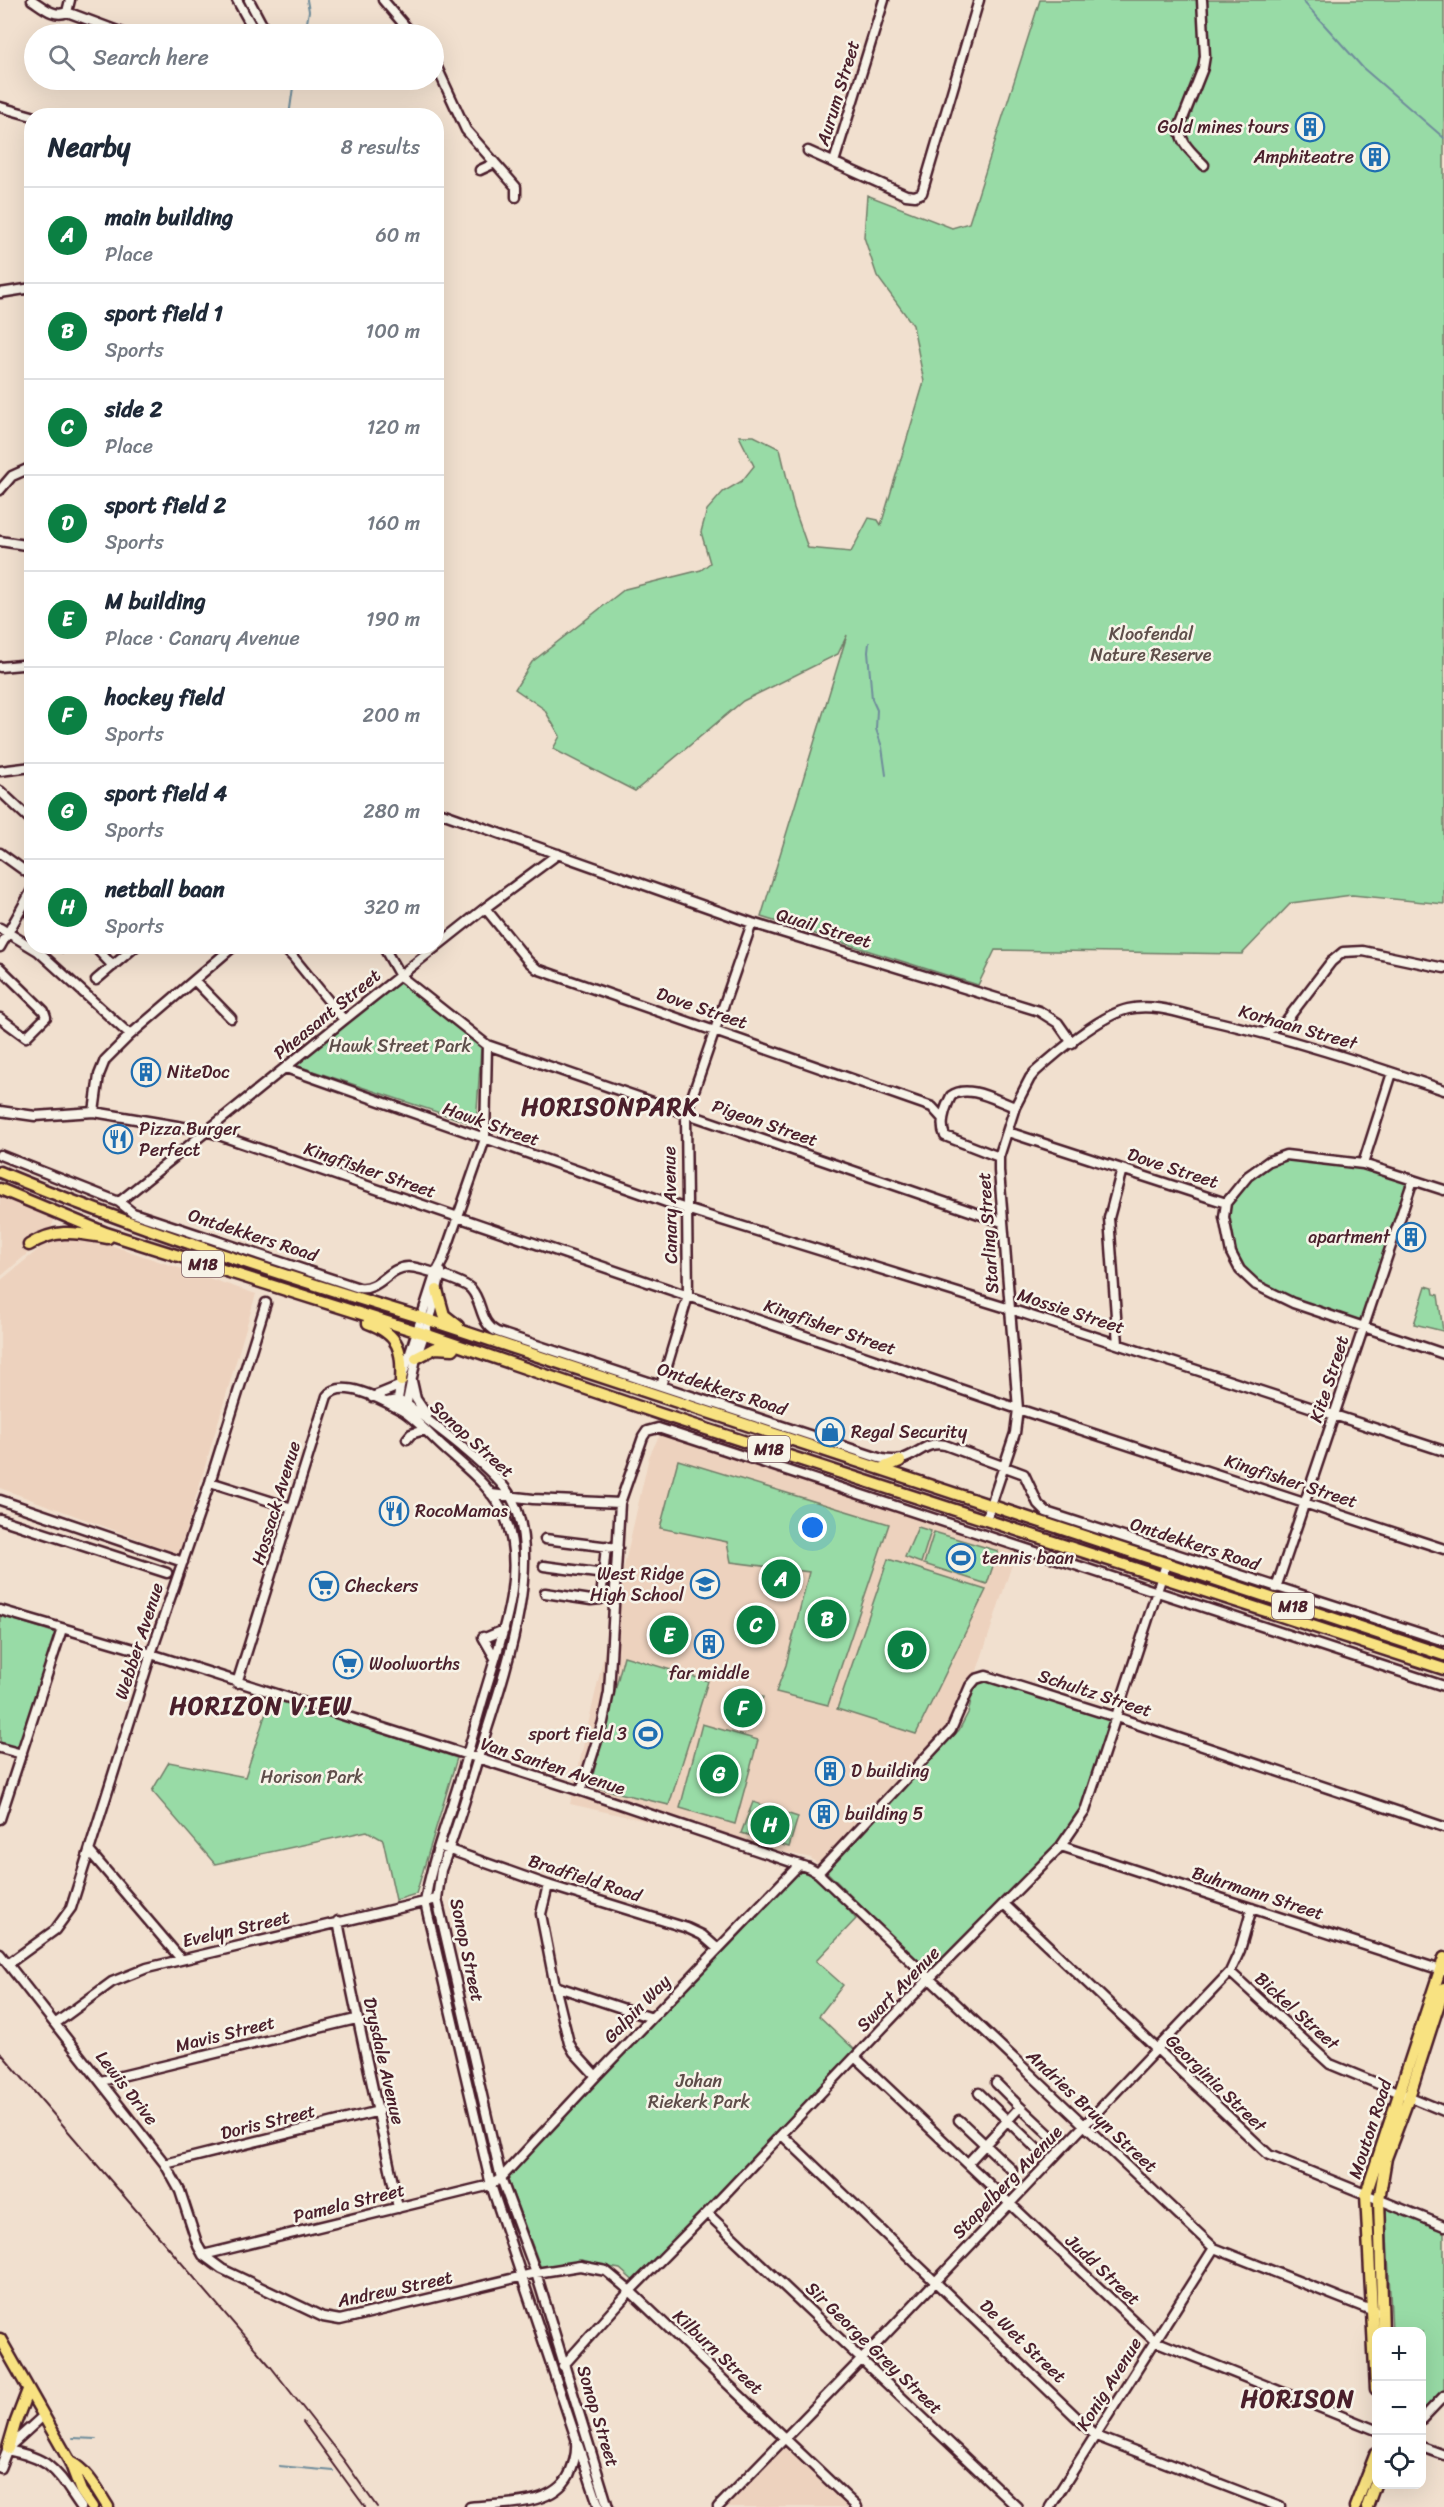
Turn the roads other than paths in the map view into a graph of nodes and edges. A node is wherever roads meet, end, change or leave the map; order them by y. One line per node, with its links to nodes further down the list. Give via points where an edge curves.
1 (32, 0): 9 (street, via 57,14)
2 (70, 0): 9 (street)
3 (237, 0): 11 (street)
4 (249, 0): 12 (street)
5 (383, 0): 13 (street)
6 (884, 0): 18 (street, Aurum Street)
7 (979, 0): 18 (street, via 922,193 906,195)
8 (1202, 0): 20 (street, via 1203,68 1179,135)
9 (67, 12): 10 (street)
10 (99, 24)
11 (250, 24)
12 (262, 24)
13 (403, 24)
14 (444, 83): 19 (street, via 477,149)
15 (0, 107): 16 (street)
16 (24, 114)
17 (808, 151): 18 (street)
18 (834, 162)
19 (495, 163): 21 (street); 22 (street, via 516,187)
20 (1204, 165)
21 (480, 170)
22 (516, 197)
23 (24, 289): 24 (street)
24 (0, 293)
25 (24, 471): 26 (street, via 12,476)
26 (0, 490)
27 (0, 541): 28 (street)
28 (24, 545)
29 (24, 665): 30 (street)
30 (0, 667)
31 (24, 768): 32 (street)
32 (0, 771)
33 (0, 791): 35 (street)
34 (444, 813): 36 (street, Quail Street, via 505,830)
35 (24, 814)
36 (540, 847): 38 (street, Quail Street); 39 (street)
37 (0, 853): 40 (street)
38 (558, 854): 39 (street, Pheasant Street); 43 (street, Quail Street)
39 (541, 867): 42 (street, Pheasant Street)
40 (24, 870)
41 (24, 902): 44 (street)
42 (485, 908): 45 (street, Pheasant Street); 66 (street, Dove Street, via 537,969)
43 (752, 923): 66 (street, Canary Avenue); 70 (street, Quail Street, via 1039,1011 1058,1023)
44 (4, 930): 46 (street); 47 (street)
45 (444, 941)
46 (24, 942)
47 (0, 947)
48 (41, 954): 68 (street)
49 (102, 954): 55 (street)
50 (127, 954): 55 (street)
51 (225, 954): 60 (street)
52 (290, 954): 64 (street)
53 (388, 954): 58 (street)
54 (428, 954): 58 (street, Pheasant Street)
55 (113, 966): 59 (street)
56 (0, 968): 62 (street, via 46,1017 27,1037)
57 (1444, 968): 65 (street, via 1357,950 1340,954)
58 (400, 976): 64 (street, Pheasant Street); 71 (street, Pigeon Street)
59 (96, 980)
60 (195, 981): 63 (street); 68 (street)
61 (1141, 1007): 67 (street, Korhaan Street); 70 (street, Starling Street, via 1114,1014)
62 (0, 1018)
63 (231, 1018)
64 (344, 1020): 72 (street, Pheasant Street)
65 (1286, 1021): 67 (street); 69 (street)
66 (715, 1030): 76 (street, Dove Street); 80 (street, Canary Avenue)
67 (1265, 1032): 69 (street, Korhaan Street)
68 (130, 1035): 79 (street, via 103,1064)
69 (1291, 1040): 73 (street, Korhaan Street)
70 (1072, 1043): 77 (street, Starling Street, via 1030,1078)
71 (487, 1045): 80 (street, Pigeon Street); 84 (street)
72 (285, 1068): 82 (street, Pheasant Street); 84 (street, Hawk Street)
73 (1392, 1073): 74 (street, Korhaan Street); 87 (street)
74 (1444, 1090)
75 (948, 1102): 76 (street); 77 (street, via 954,1094 966,1090); 81 (street)
76 (932, 1107): 81 (street, Dove Street)
77 (1015, 1107): 83 (street, Starling Street)
78 (0, 1111): 79 (street, Kingfisher Street, via 35,1116)
79 (94, 1112): 82 (street, Kingfisher Street)
80 (686, 1114): 95 (street, Canary Avenue); 97 (street, Pigeon Street)
81 (943, 1119): 86 (street, Dove Street, via 942,1129 948,1138)
82 (207, 1131): 93 (street, Pheasant Street); 96 (street, Kingfisher Street)
83 (1008, 1131): 86 (street, Starling Street); 88 (street, Dove Street)
84 (485, 1139): 95 (street, Hawk Street); 96 (street)
85 (0, 1155): 93 (street, Ontdekkers Road)
86 (999, 1157): 97 (street, Starling Street)
87 (1364, 1164): 90 (street); 94 (street, via 1279,1156 1254,1170)
88 (1122, 1169): 94 (street, Dove Street); 110 (street, via 1109,1218)
89 (0, 1172): 106 (main road, Ontdekkers Road / M18, via 284,1276)
90 (1413, 1180): 92 (street); 107 (street, Kite Street)
91 (0, 1189): 98 (main road, M18)
92 (1444, 1190)
93 (118, 1202): 100 (street, Ontdekkers Road, via 137,1214 359,1288 373,1287 403,1268)
94 (1226, 1203): 107 (street, via 1228,1243 1249,1280 1279,1298)
95 (686, 1209): 103 (street, Canary Avenue); 105 (street, Mossie Street)
96 (458, 1217): 100 (street); 103 (street, Kingfisher Street)
97 (1002, 1222): 105 (street, Starling Street)
98 (132, 1241): 99 (main road, via 59,1232); 102 (main road, M18)
99 (28, 1245)
100 (438, 1276): 101 (street); 106 (street); 115 (street, Ontdekkers Road, via 470,1288 488,1326 497,1332)
101 (437, 1290): 106 (street); 109 (main road, via 441,1310 449,1321)
102 (301, 1295): 108 (main road, M18); 114 (main road, via 391,1335 401,1354)
103 (688, 1296): 115 (street, Canary Avenue); 118 (street, Kingfisher Street)
104 (266, 1303): 127 (street, Webber Avenue)
105 (1010, 1309): 110 (street, Mossie Street); 118 (street, Starling Street)
106 (425, 1319): 108 (street, Sonop Street); 109 (main road, Ontdekkers Road / M18)
107 (1364, 1328): 112 (street); 119 (street, Kite Street)
108 (421, 1333): 111 (main road, M18); 113 (street, Sonop Street); 114 (street, Sonop Street)
109 (483, 1339): 126 (main road, Ontdekkers Road / M18)
110 (1118, 1344): 119 (street, Mossie Street)
111 (480, 1353): 113 (main road, via 439,1347); 138 (main road, M18)
112 (1444, 1354)
113 (416, 1358): 114 (street, Sonop Street)
114 (404, 1381): 116 (street); 117 (street, Sonop Street); 117 (street, Sonop Street); 120 (street)
115 (661, 1386): 124 (street, Ontdekkers Road, via 879,1458)
116 (372, 1397): 117 (street, Hossack Avenue); 135 (street, Hossack Avenue, via 342,1387 327,1396)
117 (401, 1406): 120 (street, Sonop Street); 121 (street, Sonop Street)
118 (1018, 1409): 125 (street, Starling Street); 133 (street, Kingfisher Street)
119 (1334, 1416): 123 (street, Mossie Street); 133 (street, Kite Street)
120 (436, 1427): 129 (street, Sonop Street)
121 (423, 1430): 122 (street); 128 (street, Sonop Street)
122 (407, 1439)
123 (1444, 1451)
124 (900, 1461): 125 (street, Ontdekkers Road, via 939,1443); 126 (main road)
125 (1005, 1466): 134 (street, Starling Street); 152 (street, Ontdekkers Road, via 1026,1476 1038,1504 1046,1512)
126 (880, 1469): 134 (main road, Ontdekkers Road / M18)
127 (210, 1482): 135 (street); 146 (street, Webber Avenue)
128 (491, 1494): 129 (street); 139 (street, Sonop Street)
129 (510, 1496): 130 (street); 136 (street, Sonop Street)
130 (533, 1499): 132 (street); 136 (street)
131 (0, 1500): 141 (street)
132 (620, 1503): 143 (street); 153 (street, via 643,1437 647,1431 658,1428)
133 (1305, 1503): 144 (street, Kingfisher Street); 152 (street, Kite Street)
134 (990, 1505): 138 (street, Starling Street); 147 (main road, Ontdekkers Road / M18)
135 (292, 1508): 166 (street, Hossack Avenue)
136 (519, 1516): 139 (street, via 512,1520); 158 (street, Sonop Street, via 523,1572)
137 (0, 1519): 145 (street)
138 (986, 1520): 151 (main road, M18)
139 (509, 1529): 157 (street, Sonop Street, via 512,1574)
140 (545, 1539): 142 (street)
141 (123, 1542): 145 (street); 146 (street)
142 (606, 1546): 143 (street); 150 (street)
143 (618, 1548): 173 (street, via 609,1692)
144 (1444, 1549)
145 (117, 1557): 149 (street)
146 (183, 1562): 162 (street, Webber Avenue)
147 (1166, 1564): 151 (street, Swart Avenue); 163 (main road, Ontdekkers Road / M18)
148 (544, 1566): 150 (street)
149 (167, 1573)
150 (604, 1574): 154 (street, via 601,1599)
151 (1161, 1577): 153 (street, Swart Avenue); 165 (main road, M18)
152 (1276, 1588): 159 (street, Ontdekkers Road)
153 (1157, 1591): 167 (street); 168 (street, Swart Avenue)
154 (545, 1593)
155 (0, 1610): 156 (street, Van Santen Avenue)
156 (62, 1629): 162 (street, Van Santen Avenue); 170 (street)
157 (504, 1630): 160 (street, Sonop Street); 164 (street, via 484,1638)
158 (515, 1635): 160 (street); 161 (street, Sonop Street)
159 (1444, 1641)
160 (500, 1643): 161 (street); 164 (street, Sonop Street)
161 (511, 1653): 172 (street, Sonop Street)
162 (151, 1654): 166 (street, Van Santen Avenue); 179 (street, Webber Avenue)
163 (1444, 1655)
164 (495, 1658): 171 (street, Sonop Street)
165 (1444, 1669)
166 (237, 1683): 171 (street, Van Santen Avenue)
167 (1444, 1686)
168 (1116, 1717): 175 (street, Schultz Street); 176 (street, Swart Avenue, via 1085,1811); 181 (street, Schultz Street, via 989,1676 976,1679 951,1730)
169 (0, 1748): 170 (street)
170 (22, 1754): 174 (street)
171 (466, 1756): 172 (street, Van Santen Avenue); 177 (street, Sonop Street)
172 (478, 1760): 173 (street, Van Santen Avenue); 178 (street, Sonop Street)
173 (581, 1791): 180 (street, Van Santen Avenue)
174 (0, 1820)
175 (1444, 1827)
176 (1061, 1846): 185 (street, Swart Avenue); 186 (street, Buhrmann Street)
177 (437, 1847): 178 (street, Bradfield Road); 184 (street, Sonop Street)
178 (449, 1849): 182 (street, Bradfield Road); 183 (street, Sonop Street)
179 (90, 1852): 191 (street); 192 (street, Webber Avenue, via 67,1916 46,1938)
180 (799, 1865): 181 (street, Van Santen Avenue); 188 (street, Galpin Way)
181 (818, 1873): 195 (street, Andries Bruyn Street)
182 (548, 1885): 188 (street, Bradfield Road, via 687,1928); 196 (street, via 541,1914)
183 (437, 1899): 184 (street, Evelyn Street); 221 (street, Sonop Street)
184 (425, 1902): 187 (street, Evelyn Street); 222 (street, Sonop Street)
185 (1004, 1904): 195 (street, Swart Avenue); 201 (street, Georginia Street)
186 (1252, 1908): 193 (street, Buhrmann Street); 194 (street, Stapelberg Avenue)
187 (339, 1922): 191 (street, Evelyn Street); 199 (street, Drysdale Avenue)
188 (718, 1949): 198 (street, Galpin Way)
189 (0, 1954): 192 (street, Lewis Drive)
190 (1444, 1958): 193 (main road, Mouton Road)
191 (181, 1959): 200 (street, Evelyn Street, via 120,1978)
192 (8, 1964): 200 (street, Lewis Drive)
193 (1442, 1970): 207 (main road, Mouton Road)
194 (1230, 1972): 201 (street, Stapelberg Avenue); 207 (street, Bickel Street, via 1330,2064)
195 (929, 1979): 202 (street, Swart Avenue); 213 (street, Andries Bruyn Street)
196 (555, 1986): 198 (street); 203 (street, via 569,2043)
197 (1444, 1988): 207 (main road, Mouton Road)
198 (652, 2018): 203 (street, Galpin Way)
199 (356, 2019): 204 (street, Mavis Street); 209 (street, Drysdale Avenue)
200 (56, 2023): 204 (street, Lewis Drive)
201 (1158, 2050): 213 (street, Stapelberg Avenue); 223 (street, Georginia Street, via 1269,2155)
202 (856, 2058): 214 (street, Swart Avenue); 218 (street, Judd Street)
203 (596, 2076): 221 (street, Galpin Way)
204 (101, 2081): 219 (street, Lewis Drive)
205 (996, 2083): 208 (street)
206 (979, 2093): 212 (street)
207 (1404, 2096): 210 (street, Bickel Street); 223 (main road, Mouton Road); 224 (main road, Mouton Road, via 1386,2158)
208 (1020, 2107): 212 (street); 215 (street)
209 (379, 2111): 219 (street, Doris Street); 226 (street, Drysdale Avenue)
210 (1444, 2111)
211 (959, 2120): 216 (street)
212 (1008, 2121): 216 (street); 217 (street)
213 (1083, 2127): 225 (street, Stapelberg Avenue); 229 (street, Andries Bruyn Street)
214 (782, 2135): 227 (street, Swart Avenue); 233 (street, De Wet Street)
215 (1053, 2138)
216 (985, 2145): 218 (street); 220 (street)
217 (1041, 2152)
218 (968, 2163): 225 (street, Judd Street)
219 (165, 2164): 230 (street, Lewis Drive, via 180,2191)
220 (1012, 2170)
221 (501, 2178): 222 (street, Pamela Street); 231 (street, Sonop Street)
222 (491, 2185): 226 (street, Pamela Street); 232 (street, Sonop Street)
223 (1366, 2194): 224 (street, Georginia Street); 235 (main road, Mouton Road)
224 (1379, 2200): 228 (street, Georginia Street); 235 (main road, Mouton Road)
225 (1010, 2204): 233 (street, Stapelberg Avenue); 238 (street, Judd Street)
226 (398, 2208): 230 (street, Pamela Street)
227 (707, 2213): 234 (street, Swart Avenue); 239 (street, Sir George Grey Street)
228 (1444, 2226)
229 (1214, 2248): 235 (street, Andries Bruyn Street); 238 (street, Konig Avenue)
230 (203, 2255): 232 (street, Andrew Street, via 222,2269 337,2320)
231 (536, 2272): 232 (street, Andrew Street); 234 (street, Kilburn Street, via 580,2266 595,2268); 240 (street, Sonop Street)
232 (523, 2277): 241 (street, Sonop Street)
233 (936, 2280): 239 (street, Stapelberg Avenue); 249 (street, De Wet Street)
234 (630, 2291): 240 (street, Swart Avenue); 250 (street, Kilburn Street)
235 (1376, 2312): 236 (main road, Mouton Road); 242 (main road, Mouton Road)
236 (1382, 2327)
237 (0, 2339): 243 (main road)
238 (1155, 2341): 248 (street, Judd Street); 249 (street, Konig Avenue)
239 (862, 2359): 250 (street, Stapelberg Avenue); 266 (street, Sir George Grey Street)
240 (564, 2363): 241 (street, Swart Avenue); 263 (street, Sonop Street)
241 (555, 2377): 247 (street, Sonop Street)
242 (1377, 2381)
243 (28, 2390): 246 (main road); 252 (main road)
244 (1444, 2396): 245 (street)
245 (1426, 2415)
246 (43, 2416): 252 (street); 254 (main road)
247 (574, 2427): 261 (street, via 576,2456 566,2481 553,2493 522,2505); 262 (street, Sonop Street)
248 (1372, 2428)
249 (1096, 2436): 267 (street, Konig Avenue); 268 (street, De Wet Street)
250 (785, 2438): 264 (street, Stapelberg Avenue); 265 (street, Kilburn Street)
251 (1426, 2448): 253 (street)
252 (5, 2449): 256 (street); 258 (street, via 53,2467)
253 (1444, 2455)
254 (70, 2462): 259 (main road); 260 (main road, via 87,2475)
255 (1372, 2465): 269 (main road)
256 (0, 2468)
257 (1374, 2489): 270 (main road)
258 (81, 2507)
259 (92, 2507)
260 (108, 2507)
261 (470, 2507)
262 (599, 2507)
263 (608, 2507)
264 (718, 2507)
265 (857, 2507)
266 (1017, 2507)
267 (1050, 2507)
268 (1280, 2507)
269 (1355, 2507)
270 (1367, 2507)

